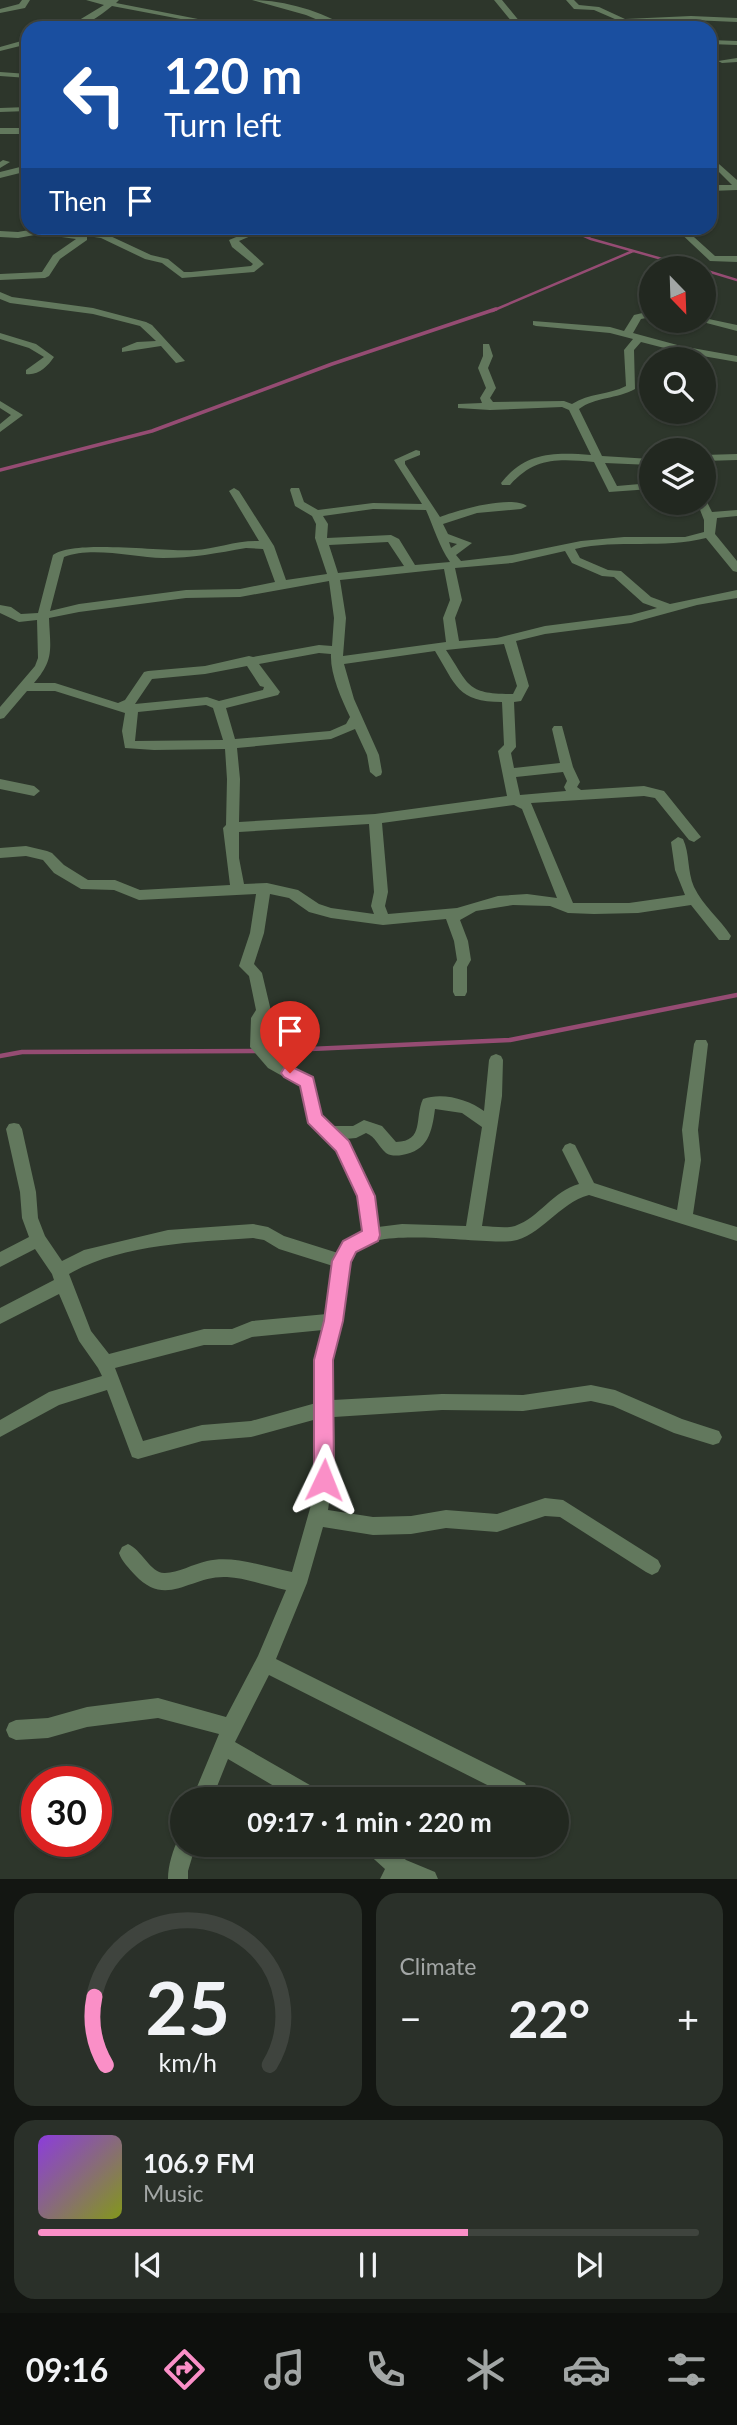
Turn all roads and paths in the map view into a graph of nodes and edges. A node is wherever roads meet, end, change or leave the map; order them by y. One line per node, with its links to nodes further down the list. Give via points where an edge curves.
1 (26, 0): 7 (street, via 22,6)
2 (90, 0): 6 (street)
3 (256, 0): 11 (street)
4 (498, 0): 12 (street)
5 (570, 0): 8 (street, via 577,6 598,7 624,21)
6 (113, 1): 9 (street); 10 (street)
7 (0, 10)
8 (737, 20)
9 (84, 21)
10 (175, 21)
11 (328, 21)
12 (515, 21)
13 (717, 42): 14 (street)
14 (737, 43)
15 (21, 44): 16 (street)
16 (0, 49)
17 (737, 60): 18 (street)
18 (722, 61)
19 (0, 74): 20 (street)
20 (21, 76)
21 (21, 109): 22 (street)
22 (0, 110)
23 (0, 131): 24 (street)
24 (21, 131)
25 (717, 165): 28 (street)
26 (21, 170): 27 (street)
27 (0, 175)
28 (737, 186): 29 (street)
29 (717, 187)
30 (0, 234): 31 (street)
31 (21, 234)
32 (77, 235): 35 (street)
33 (247, 235): 35 (street, via 234,240 235,245 259,264 254,269 191,275 182,275 165,261 137,254 103,236)
34 (687, 235): 36 (street, via 713,259)
35 (84, 236): 37 (street, via 56,257 42,276)
36 (737, 259)
37 (0, 276)
38 (0, 295): 46 (street, via 143,324)
39 (639, 317): 43 (street)
40 (536, 323): 43 (street)
41 (716, 323): 42 (street)
42 (737, 328)
43 (628, 333): 45 (street)
44 (0, 336): 51 (street, via 46,353 49,357 44,364)
45 (640, 337): 49 (street); 55 (street, via 629,350 631,387)
46 (163, 343): 48 (street); 50 (street)
47 (486, 346): 54 (street, via 483,368 491,388 485,398)
48 (126, 350)
49 (737, 359)
50 (180, 361)
51 (30, 372)
52 (0, 404): 56 (street, via 18,415)
53 (462, 406): 54 (street)
54 (490, 407): 55 (street, via 564,404)
55 (573, 408): 58 (street)
56 (0, 429)
57 (416, 453): 67 (street, via 399,460 400,464)
58 (595, 457): 61 (street); 62 (street, via 537,459 517,467); 63 (street, via 612,490)
59 (737, 457): 60 (street)
60 (716, 458)
61 (639, 460)
62 (506, 483)
63 (639, 487)
64 (295, 490): 69 (street, via 299,504)
65 (234, 491): 76 (street)
66 (522, 506): 72 (street, via 484,509)
67 (430, 507): 69 (street, via 373,506); 72 (street)
68 (737, 513): 71 (street)
69 (316, 514): 75 (street)
70 (708, 515): 71 (street)
71 (710, 520): 73 (street)
72 (437, 523): 74 (street)
73 (709, 534): 77 (street, via 685,540 624,540); 80 (street)
74 (443, 536): 78 (street, via 443,545); 78 (street, via 466,543)
75 (323, 542): 81 (street, via 391,538); 82 (street)
76 (268, 546): 83 (street); 87 (street, via 246,542 214,552 160,554 64,551 59,555)
77 (568, 547): 79 (street); 85 (street, via 576,560 617,574 647,600)
78 (451, 553): 79 (street)
79 (453, 566): 81 (street); 89 (street, via 456,600 449,618 453,641)
80 (737, 568)
81 (414, 570): 82 (street)
82 (334, 577): 83 (street); 90 (street, via 340,618)
83 (282, 584): 87 (street)
84 (737, 593): 85 (street)
85 (670, 608): 88 (street)
86 (0, 609): 87 (street, via 19,618)
87 (43, 616): 92 (street, via 44,658)
88 (510, 640): 89 (street); 93 (street, via 523,686 517,698)
89 (444, 647): 90 (street); 93 (street, via 463,690 482,697)
90 (337, 656): 91 (street, via 319,649); 97 (street)
91 (249, 660): 94 (street, via 274,692); 96 (street, via 148,675)
92 (25, 687): 95 (street); 96 (street, via 55,687)
93 (508, 698): 102 (street, via 510,747 504,751)
94 (219, 705): 96 (street, via 208,701); 99 (street)
95 (3, 707)
96 (126, 708): 99 (street, via 130,744)
97 (356, 716): 99 (street, via 350,729 331,735); 101 (street)
98 (558, 729): 100 (street)
99 (231, 743): 108 (street)
100 (567, 766): 102 (street); 105 (street, via 574,782 570,787)
101 (376, 772)
102 (509, 773): 106 (street)
103 (0, 783): 104 (street)
104 (34, 791)
105 (578, 795): 106 (street); 109 (street, via 659,794)
106 (514, 799): 107 (street); 115 (street, via 527,806)
107 (375, 819): 108 (street); 117 (street, via 378,906)
108 (230, 828): 112 (street)
109 (694, 837)
110 (678, 842): 114 (street, via 682,871)
111 (0, 853): 112 (street, via 26,850 47,856 86,885 115,886 139,895)
112 (238, 889): 113 (street)
113 (264, 889): 117 (street, via 293,894 331,913); 124 (street, via 246,966 255,973 264,1012 258,1018 257,1047 272,1064 307,1082 314,1118)
114 (694, 899): 115 (street, via 652,907); 118 (street)
115 (568, 908): 116 (street, via 552,901 521,899 485,902)
116 (457, 913): 117 (street); 119 (street, via 453,919 464,960)
117 (383, 920)
118 (724, 936)
119 (460, 992)
120 (701, 1044): 127 (street)
121 (496, 1060): 122 (street)
122 (487, 1123): 124 (street, via 479,1113 450,1101 428,1103 424,1134 406,1149 392,1149 377,1131 364,1126 356,1132); 128 (street)
123 (14, 1129): 131 (street)
124 (329, 1133): 130 (street, via 342,1146 366,1196)
125 (570, 1150): 126 (street)
126 (589, 1188): 127 (street); 128 (street, via 570,1193 513,1234)
127 (684, 1219): 129 (street)
128 (473, 1232): 130 (street)
129 (737, 1234)
130 (371, 1235): 133 (street, via 349,1247)
131 (38, 1240): 132 (street); 134 (street)
132 (0, 1260)
133 (341, 1261): 134 (street, via 253,1231 168,1237 84,1257); 136 (street)
134 (62, 1277): 135 (street); 137 (street, via 85,1336)
135 (0, 1316)
136 (334, 1321): 137 (street, via 204,1337); 139 (street, via 324,1360)
137 (105, 1363): 138 (street)
138 (112, 1381): 139 (street, via 138,1451 201,1433 251,1429); 140 (street, via 55,1398)
139 (324, 1409): 141 (street, via 523,1403 591,1393); 142 (street, via 326,1462)
140 (0, 1429)
141 (713, 1437)
142 (317, 1517): 144 (street, via 373,1526 446,1519 497,1523 545,1507 563,1509); 145 (street)
143 (128, 1553): 145 (street, via 150,1577 164,1583 227,1568)
144 (652, 1566)
145 (298, 1583): 146 (street)
146 (265, 1663): 148 (street); 151 (street)
147 (16, 1730): 148 (street, via 158,1708)
148 (228, 1737): 149 (street); 150 (street)
149 (207, 1787)
150 (298, 1787)
151 (512, 1787)
152 (184, 1857): 155 (street)
153 (382, 1857): 154 (street)
154 (394, 1873): 156 (street)
155 (180, 1876)
156 (428, 1879)

